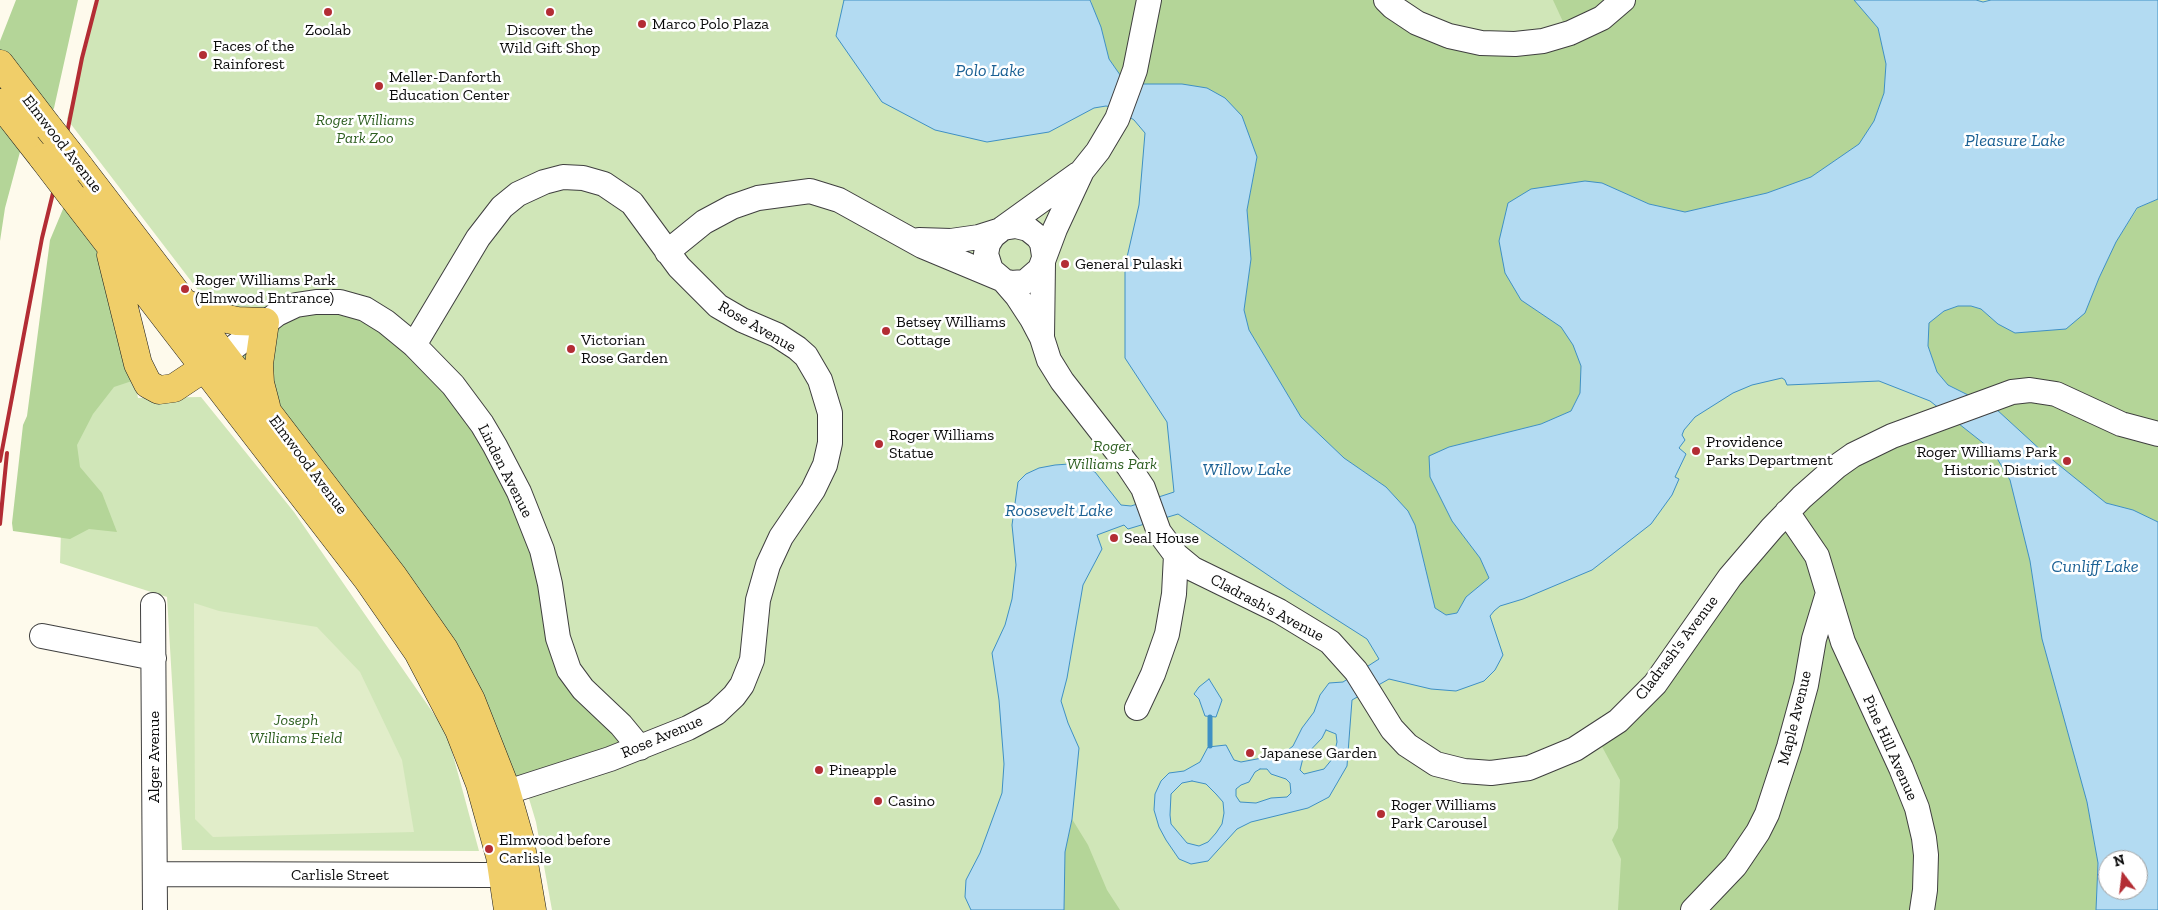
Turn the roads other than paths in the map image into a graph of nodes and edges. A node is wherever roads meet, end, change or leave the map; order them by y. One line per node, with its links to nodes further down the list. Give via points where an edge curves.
1 (1149, 0): 6 (street, via 1135,70 1117,119)
2 (1386, 0): 3 (street, via 1417,23 1449,36 1481,43 1515,44 1543,41 1570,33 1602,18)
3 (1623, 0)
4 (0, 64): 13 (main road, Elmwood Avenue, bridge)
5 (0, 103): 9 (main road, Elmwood Avenue, bridge)
6 (1082, 172): 7 (street); 11 (street)
7 (1001, 230): 8 (street, via 951,241); 11 (street, via 1016,226 1034,232 1042,243); 12 (street, via 988,244 986,254 991,270)
8 (905, 238): 10 (street, via 839,200 820,192 799,191 732,206 704,222); 12 (street)
9 (106, 240): 17 (main road, Elmwood Avenue); 17 (main road, via 118,275 138,364 148,384 166,390 182,384)
10 (667, 252): 16 (street, Rose Avenue, via 632,203 615,190 583,178 563,177 544,182 514,197 488,222); 27 (street, Rose Avenue, via 718,306 782,337 806,356 826,395 831,432 820,477 781,537 768,565 758,600 752,660 742,685 725,705 708,718)
11 (1043, 260): 12 (street, via 1036,275 1025,282); 15 (street, Cladrash's Avenue)
12 (1002, 280): 15 (street, Cladrash's Avenue, via 1027,311)
13 (183, 302): 14 (main road, via 223,318); 17 (main road, Elmwood Avenue)
14 (265, 322): 16 (street, Linden Avenue, via 305,303 340,302 374,314); 17 (street, Linden Avenue); 18 (main road, via 260,374 262,392)
15 (1042, 338): 21 (street, Cladrash's Avenue, via 1055,370 1143,488 1163,540)
16 (414, 345): 27 (street, Linden Avenue, via 453,385 482,424 519,492 542,550 558,638 569,670)
17 (214, 362): 18 (main road, Elmwood Avenue); 28 (main road, Elmwood Avenue, via 418,652)
18 (272, 417): 28 (main road, Elmwood Avenue, via 399,584 444,649 483,727)
19 (2158, 434): 20 (street, Cladrash's Avenue, via 2121,424 2070,399 2042,391 2022,390 1926,422 1853,456 1820,480)
20 (1787, 512): 21 (street, Cladrash's Avenue, via 1743,560 1642,698 1604,731 1562,756 1529,768 1491,773 1436,764 1418,753 1387,721 1356,671 1338,649 1264,603 1198,572); 22 (street, via 1817,556)
21 (1176, 555): 26 (street, via 1167,634)
22 (1828, 591): 34 (street, Maple Avenue, via 1814,639 1806,685 1767,814 1735,866); 35 (street, Pine Hill Avenue, via 1842,642 1917,808 1926,855)
23 (153, 604): 25 (street, Alger Avenue)
24 (42, 636): 25 (street)
25 (154, 658): 30 (street, Alger Avenue)
26 (1138, 708)
27 (640, 748): 28 (street, Rose Avenue)
28 (496, 796): 29 (main road, Elmwood Avenue)
29 (515, 872): 30 (street, Carlisle Street, via 470,875); 32 (main road, Elmwood Avenue); 33 (main road, Elmwood Avenue)
30 (155, 874): 31 (street, Alger Avenue)
31 (155, 910)
32 (508, 910)
33 (532, 910)
34 (1693, 910)
35 (1922, 910)

